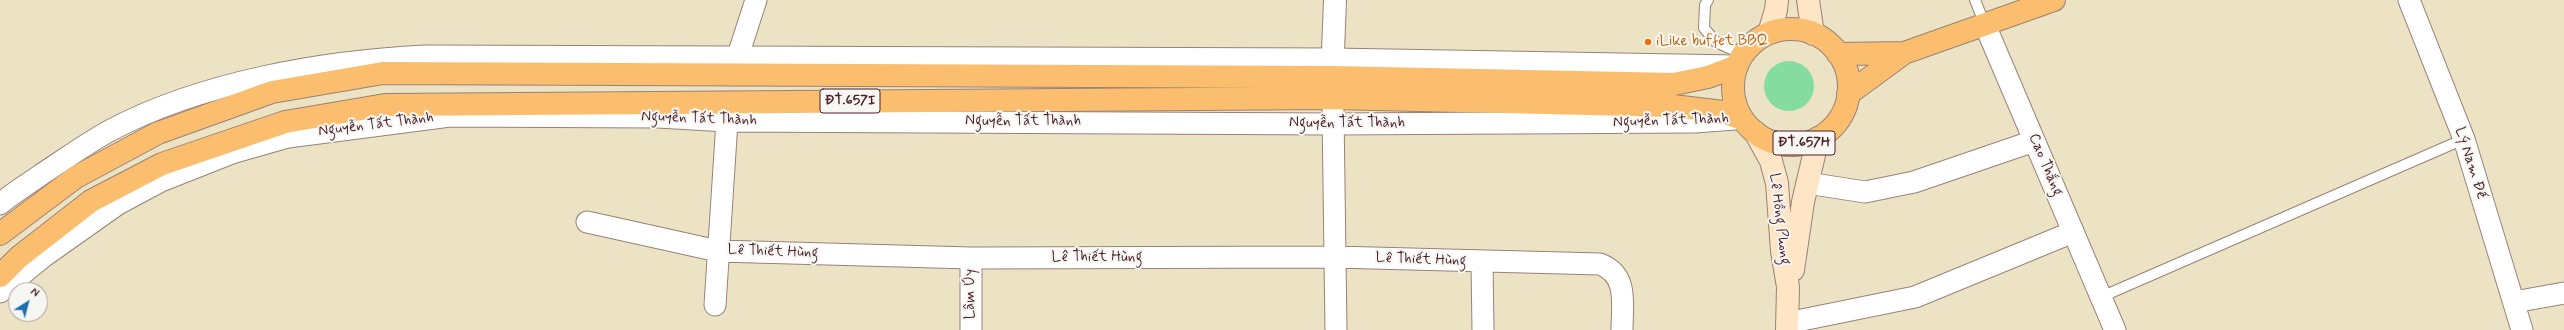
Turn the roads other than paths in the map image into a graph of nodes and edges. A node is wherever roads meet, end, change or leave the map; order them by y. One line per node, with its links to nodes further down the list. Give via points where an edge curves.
1 (756, 0): 15 (street)
2 (1336, 0): 16 (street)
3 (1708, 0): 14 (lane, via 1705,5 1704,28 1716,42)
4 (1777, 0): 10 (main road)
5 (1808, 0): 11 (main road)
6 (1975, 0): 9 (lane, Cao Thắng)
7 (2054, 0): 9 (main road)
8 (2409, 0): 22 (street, Lý Nam Đế)
9 (1985, 25): 12 (main road); 23 (street, Cao Thắng)
10 (1769, 33): 11 (main road, ĐT.657H, via 1798,30); 14 (main road, ĐT.657H, via 1755,41)
11 (1813, 34): 13 (main road, ĐT.657H, via 1827,42)
12 (1904, 53): 13 (main road); 17 (main road)
13 (1838, 54): 17 (main road, ĐT.657H, via 1846,73)
14 (1739, 60): 16 (main road, Nguyễn Tất Thành / ĐT.657I, via 1708,77 1674,84); 20 (main road, ĐT.657H, via 1732,83 1735,102)
15 (735, 65): 16 (main road, Nguyễn Tất Thành / ĐT.657I); 25 (street, Nguyễn Tất Thành, via 425,56 377,58 301,69 199,95 144,115 111,130 72,154); 28 (main road, Nguyễn Tất Thành / ĐT.657I, via 383,73 272,92 158,133 76,177)
16 (1333, 78): 18 (main road, Nguyễn Tất Thành / ĐT.657I); 19 (street); 20 (main road, Nguyễn Tất Thành / ĐT.657I, via 1673,106 1723,112)
17 (1848, 94): 21 (main road, ĐT.657H, via 1839,119)
18 (727, 111): 19 (street, Nguyễn Tất Thành); 29 (street); 33 (main road, Nguyễn Tất Thành / ĐT.657I, via 385,105 285,122 162,164 91,201 19,257); 35 (street, Nguyễn Tất Thành, via 658,117 450,116 288,137 232,153 154,184 118,204 43,256)
19 (1333, 124): 20 (street, Nguyễn Tất Thành, via 1695,122); 30 (street)
20 (1748, 125): 21 (main road, ĐT.657H, via 1769,141 1786,145 1802,144); 34 (main road, Lê Hồng Phong / ĐT.657H, via 1771,161 1777,183 1782,251)
21 (1818, 138): 24 (main road, Lê Hồng Phong / ĐT.657H)
22 (2464, 139): 37 (lane); 38 (street, Lý Nam Đế)
23 (2034, 141): 24 (street, via 1914,182 1865,192); 27 (street, Cao Thắng)
24 (1807, 183): 34 (main road, Lê Hồng Phong / ĐT.657H)
25 (0, 204)
26 (587, 222): 29 (street, Lê Thiết Hùng)
27 (2074, 232): 37 (street, Cao Thắng); 40 (street, via 1915,296)
28 (0, 234)
29 (718, 250): 31 (street, Lê Thiết Hùng); 39 (street)
30 (1335, 257): 31 (street, Lê Thiết Hùng); 32 (street, Lê Thiết Hùng); 42 (street)
31 (971, 258): 41 (street, Lâm Úy)
32 (1482, 262): 43 (street); 44 (street, Lê Thiết Hùng, via 1600,264 1610,268 1622,284)
33 (0, 276)
34 (1788, 287): 40 (main road, Lê Hồng Phong / ĐT.657H)
35 (0, 292)
36 (2564, 293): 38 (street)
37 (2101, 297): 45 (street, Cao Thắng)
38 (2514, 302): 46 (street, Lý Nam Đế)
39 (715, 305)
40 (1787, 327)
41 (971, 330)
42 (1336, 330)
43 (1482, 330)
44 (1622, 330)
45 (2115, 330)
46 (2522, 330)

